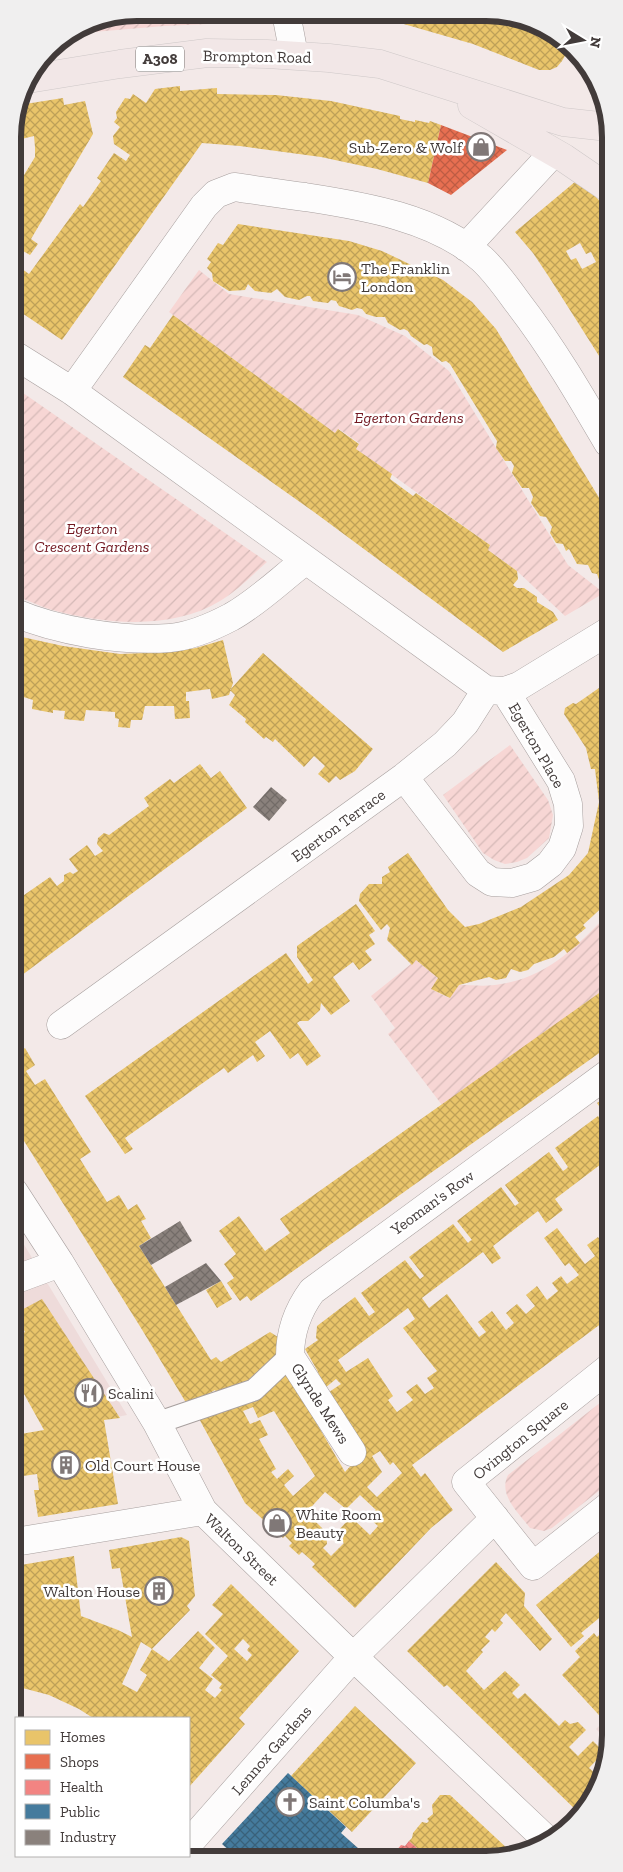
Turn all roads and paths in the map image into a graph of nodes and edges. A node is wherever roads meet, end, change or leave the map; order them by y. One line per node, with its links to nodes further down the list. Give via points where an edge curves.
1 (287, 21): 2 (street)
2 (294, 55): 3 (main road, Brompton Road / A308, via 207,53); 4 (main road, Brompton Road / A308, via 380,64)
3 (38, 77)
4 (425, 77): 5 (main road, Brompton Road / A308, via 563,122); 6 (main road, Brompton Road / A308)
5 (601, 126)
6 (553, 152): 7 (main road, Brompton Road / A308); 8 (street)
7 (602, 184)
8 (466, 247): 10 (street, via 433,228 402,217 355,205 234,187 216,194 204,206); 11 (street, via 482,259 503,283 542,334)
9 (21, 359): 10 (street)
10 (72, 391): 12 (street)
11 (602, 433)
12 (306, 560): 13 (street, via 254,603 230,618 202,631 171,638 99,635 61,628); 15 (street)
13 (21, 615)
14 (602, 635): 15 (street, via 519,686)
15 (496, 690): 16 (street, Egerton Terrace, via 445,744); 16 (street, Egerton Place, via 561,781 568,804 569,826 562,848 550,864 533,877 512,883 492,882 478,873)
16 (404, 777): 17 (street, Egerton Terrace)
17 (60, 1026)
18 (602, 1077): 22 (street, Yeoman's Row, via 312,1291 301,1306 290,1343)
19 (21, 1203): 20 (street, Walton Street)
20 (60, 1263): 21 (street); 24 (street, Walton Street)
21 (21, 1277)
22 (290, 1356): 24 (street, Glynde Mews, via 254,1390); 25 (street, Glynde Mews)
23 (602, 1373): 28 (street, Ovington Square, via 466,1482)
24 (157, 1423): 26 (street, Walton Street)
25 (352, 1452)
26 (203, 1511): 29 (street); 30 (street, Walton Street)
27 (602, 1511): 28 (street, Ovington Square, via 533,1566)
28 (495, 1518): 30 (street)
29 (21, 1541)
30 (353, 1657): 31 (street, Walton Street); 32 (street, Lennox Gardens)
31 (542, 1836)
32 (190, 1842)

